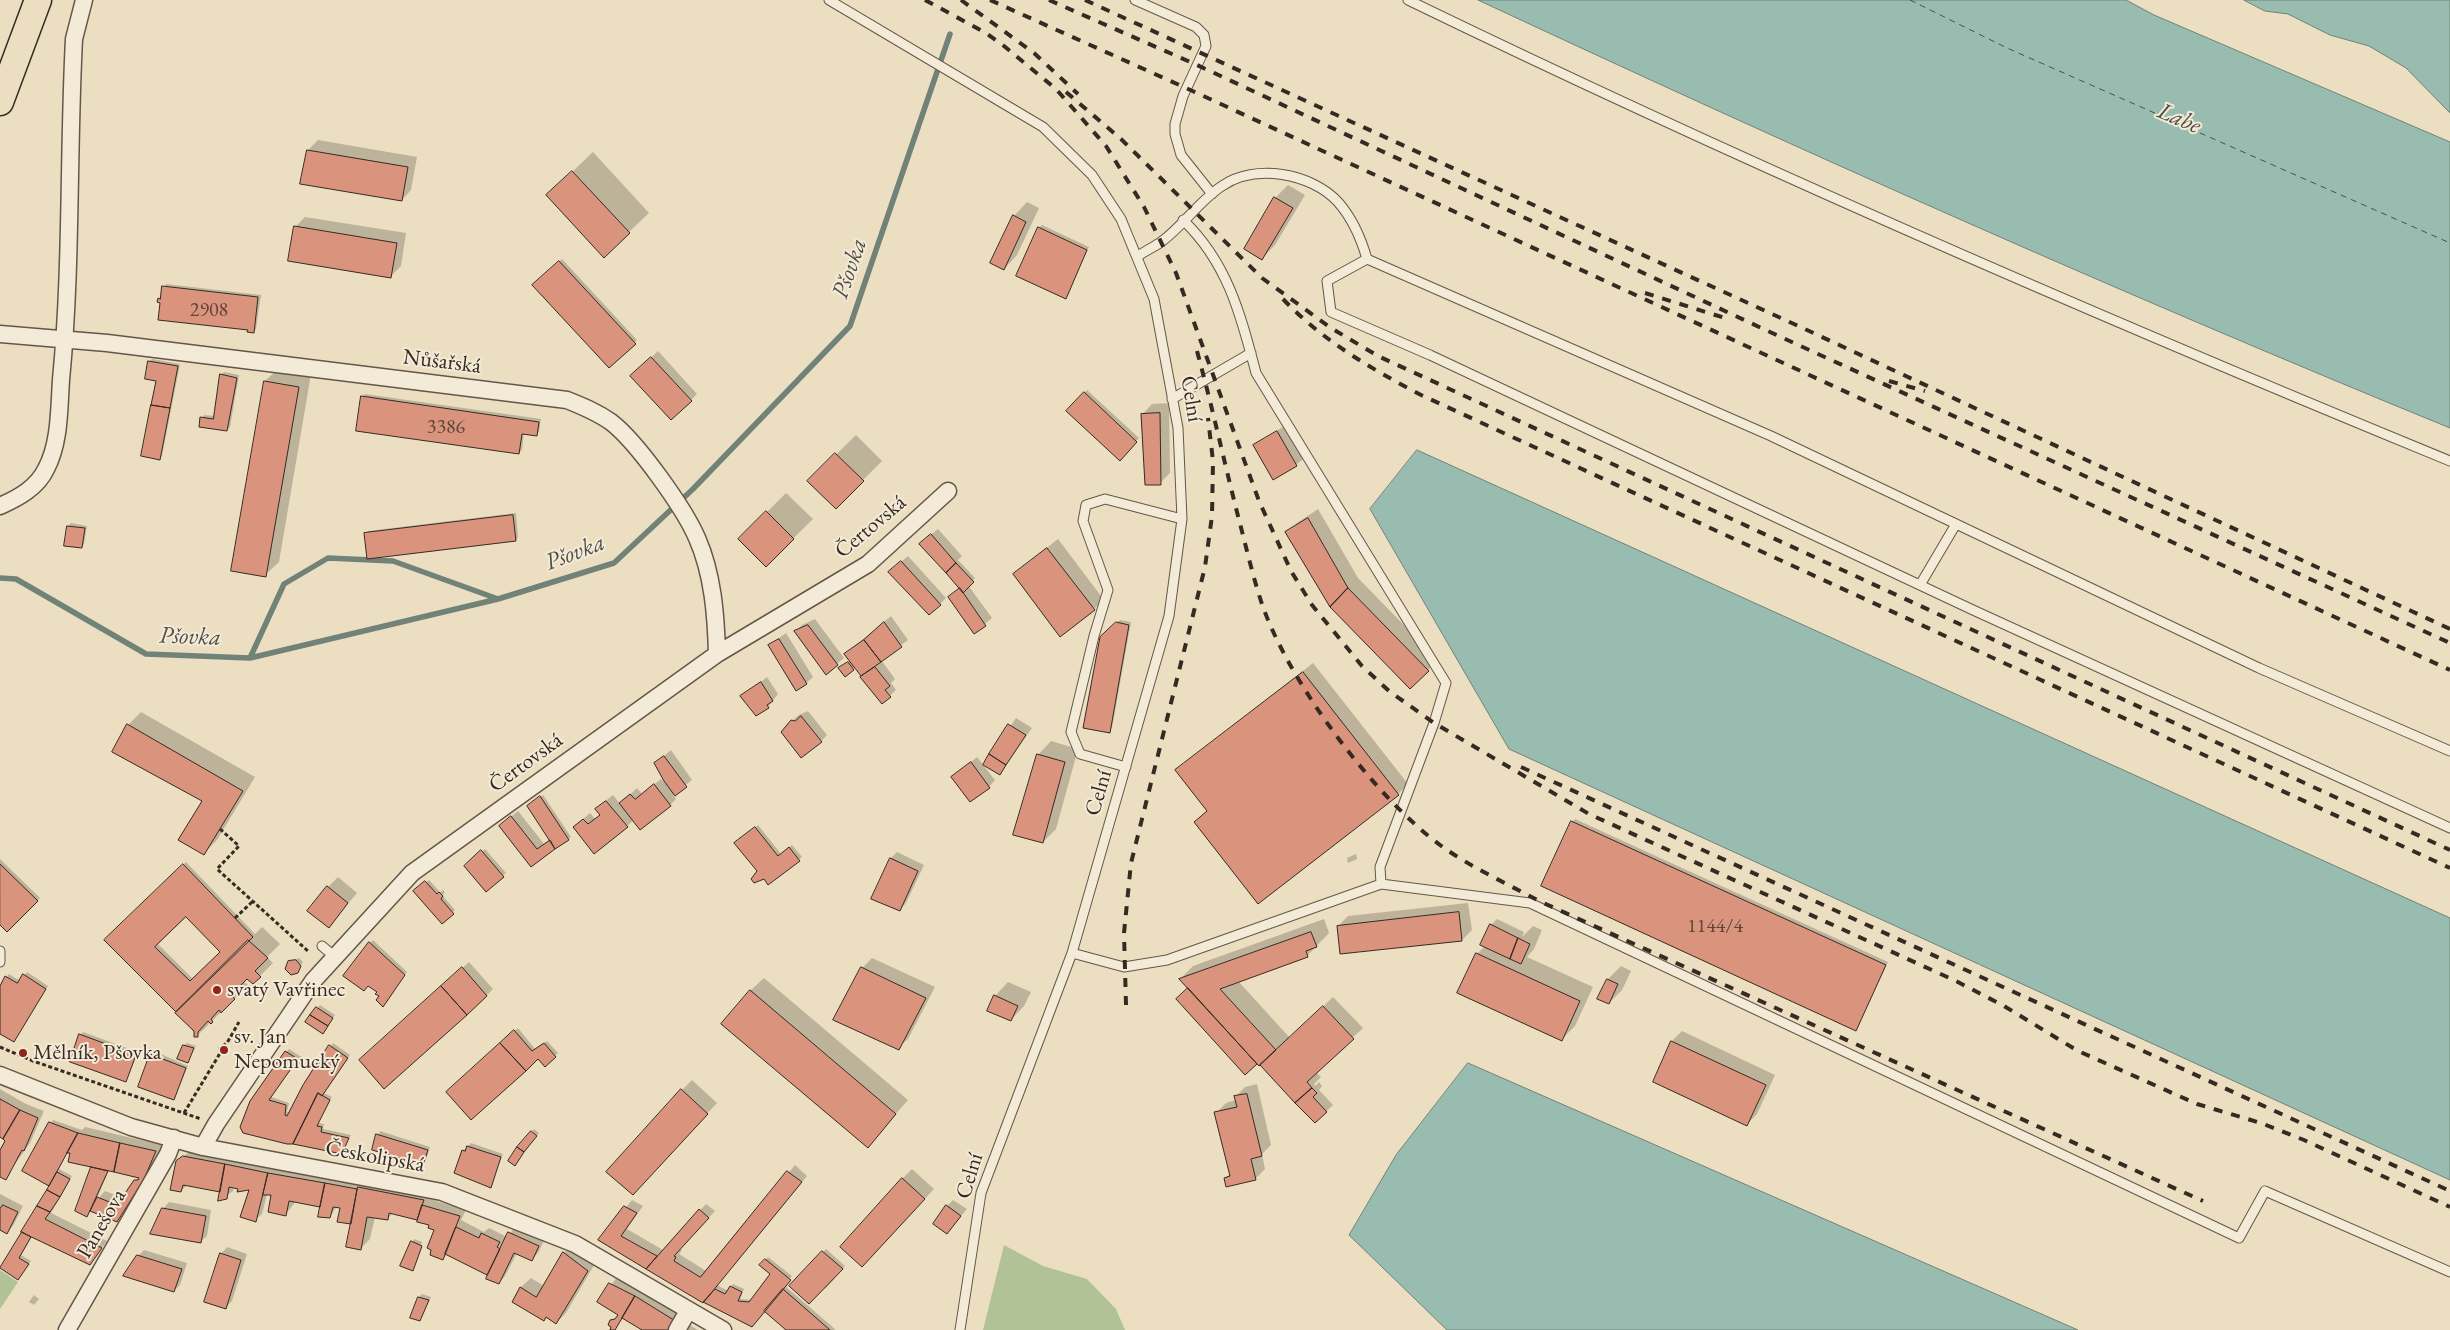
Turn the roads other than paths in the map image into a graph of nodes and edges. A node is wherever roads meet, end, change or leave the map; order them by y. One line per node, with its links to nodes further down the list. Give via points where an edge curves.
1 (38, 0): 6 (main road)
2 (84, 0): 12 (street, via 74,39)
3 (829, 0): 9 (lane, Celní, via 1043,127 1092,175 1121,218)
4 (1135, 0): 7 (lane, via 1202,30 1204,35 1206,46 1182,96 1175,134 1182,155)
5 (1408, 0): 15 (lane, via 1546,67 1856,207 2088,309)
6 (0, 102)
7 (1212, 194): 8 (lane); 10 (lane, via 1234,179 1258,173 1281,174 1314,185 1337,201 1360,234)
8 (1184, 220): 9 (lane, via 1161,242); 13 (lane, via 1222,267)
9 (1138, 256): 14 (lane, Celní, via 1154,299)
10 (1367, 259): 19 (lane, via 1771,436); 20 (lane, via 1327,281 1331,312)
11 (0, 334): 12 (street, Nůšařská)
12 (65, 339): 17 (street, via 53,453 46,471 31,489); 21 (street, Nůšařská, via 567,400 589,408 612,423 643,457 697,538 716,618)
13 (1251, 353): 14 (lane); 25 (lane, via 1256,374 1446,683 1380,867)
14 (1172, 399): 18 (lane, Celní, via 1178,428)
15 (2450, 460)
16 (948, 491): 21 (street, Čertovská, via 868,564)
17 (0, 506)
18 (1182, 519): 23 (lane, Celní, via 1169,616); 23 (lane, via 1105,499 1086,505 1082,520 1108,590 1071,732 1080,754)
19 (1956, 524): 20 (lane); 22 (lane, via 2260,668)
20 (1920, 584): 24 (lane)
21 (717, 654): 29 (street, Čertovská, via 412,873)
22 (2450, 751)
23 (1126, 767): 28 (lane, Celní)
24 (2450, 828)
25 (1381, 884): 28 (lane, via 1167,960 1124,967); 34 (lane, via 1530,903 2239,1238 2265,1191)
26 (322, 946): 29 (lane)
27 (0, 951): 30 (lane)
28 (1072, 952): 39 (lane, Celní, via 981,1194)
29 (335, 957): 33 (street, Čertovská, via 313,981 216,1124)
30 (0, 962)
31 (0, 1075): 32 (street, Českolipská, via 131,1127)
32 (174, 1138): 33 (street, Českolipská); 36 (street, Panešova, via 168,1154)
33 (204, 1147): 35 (street, Českolipská, via 442,1192 575,1244)
34 (2450, 1272)
35 (688, 1311): 37 (street); 38 (street, Českolipská)
36 (67, 1330)
37 (677, 1330)
38 (723, 1330)
39 (960, 1330)

